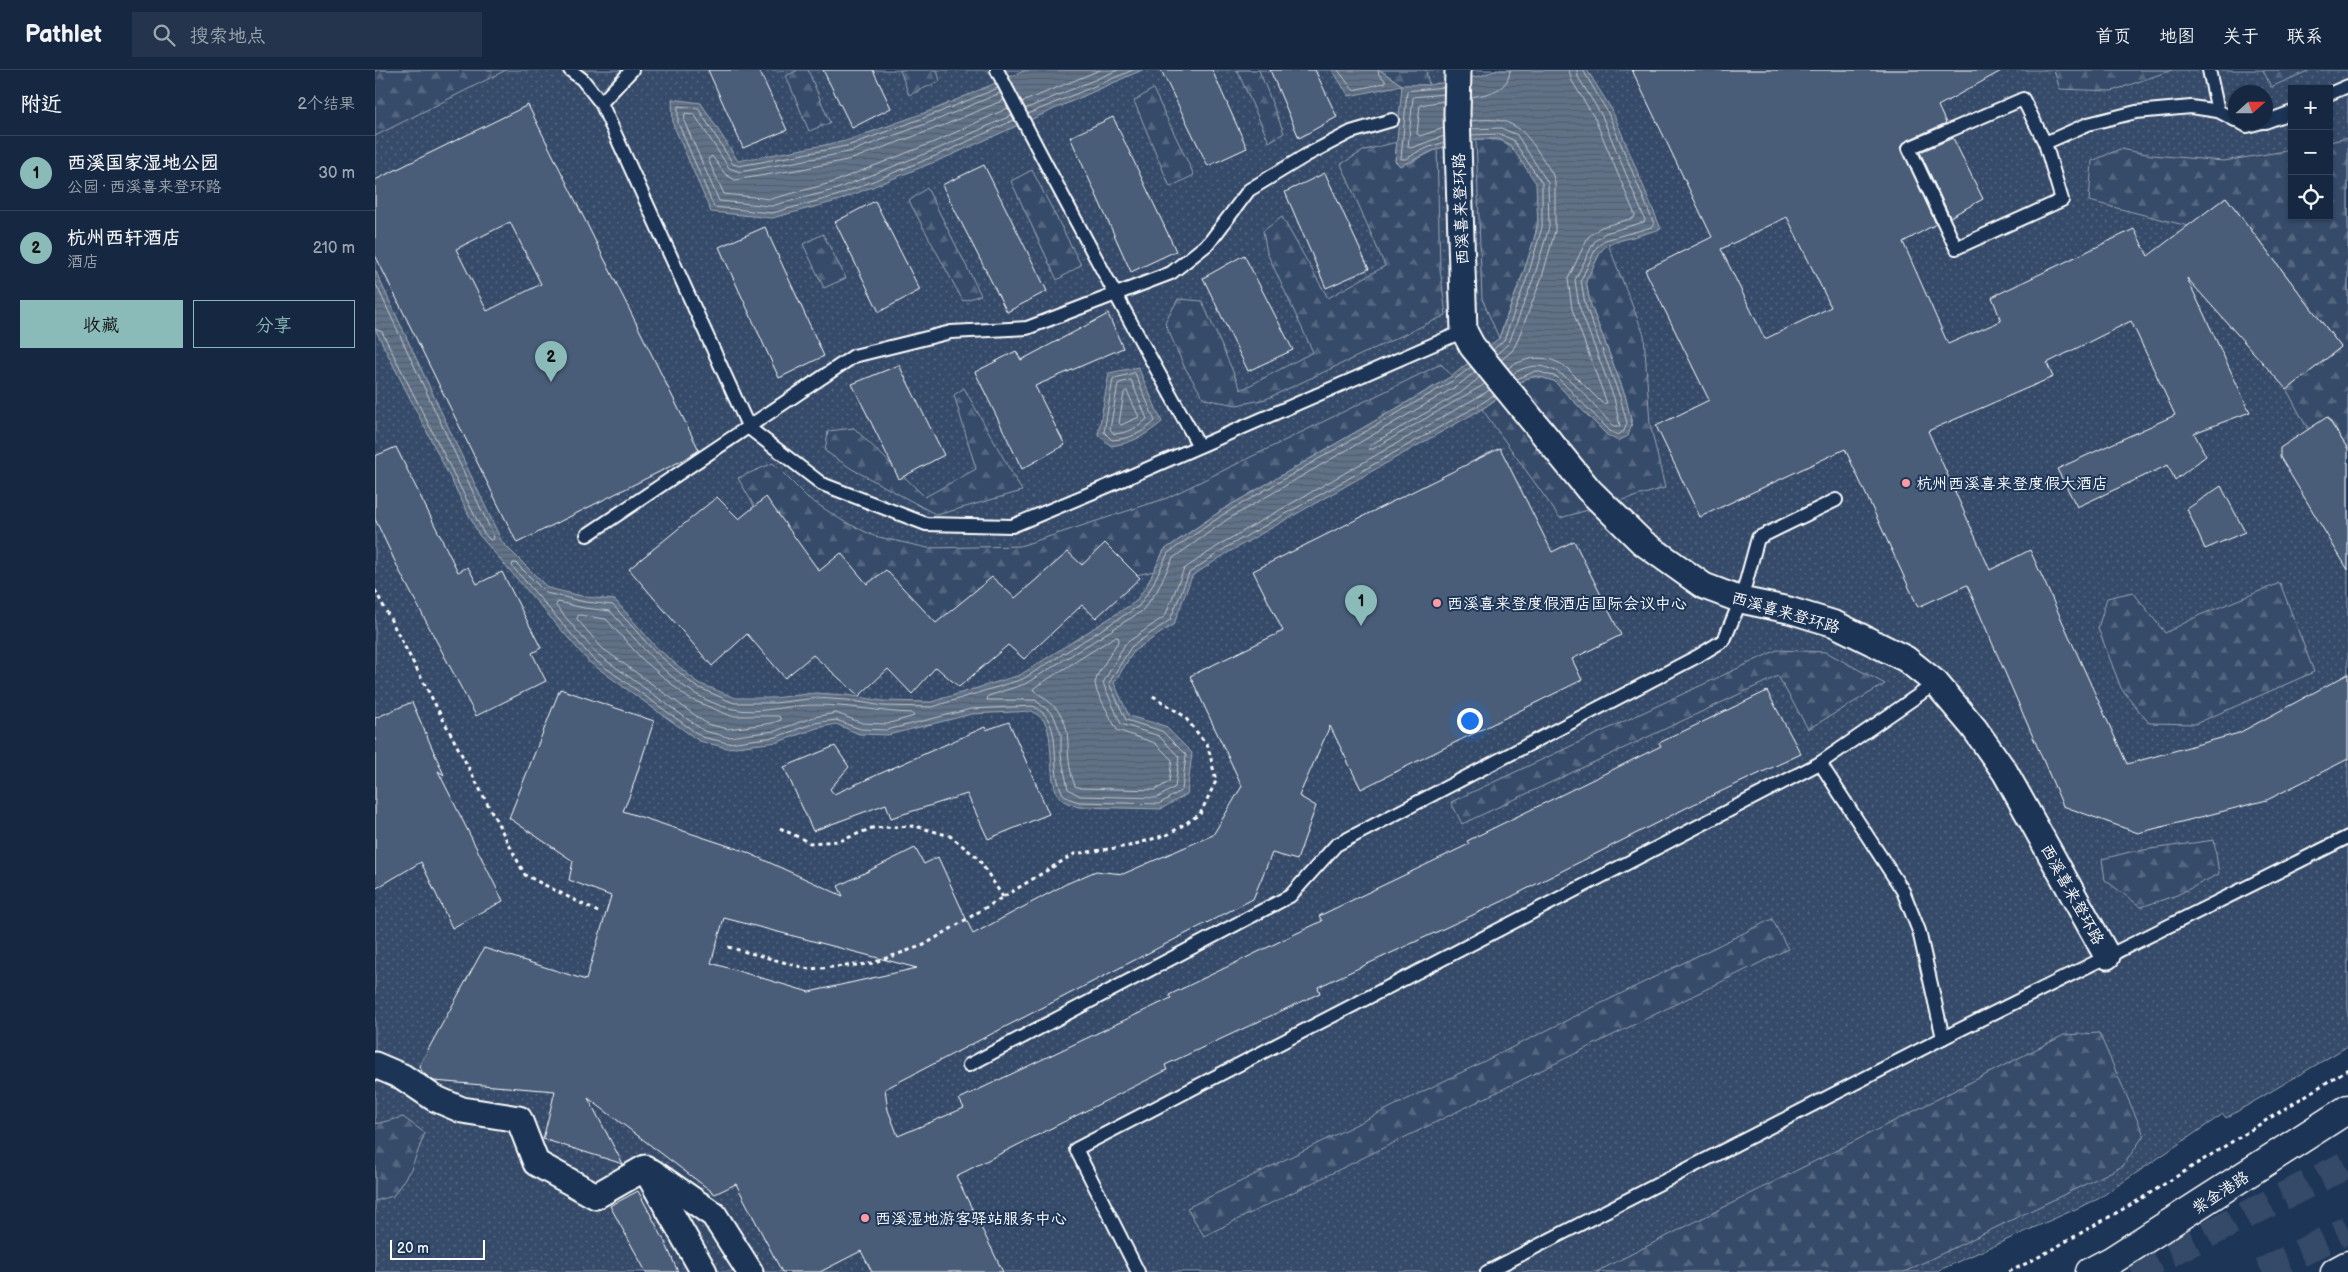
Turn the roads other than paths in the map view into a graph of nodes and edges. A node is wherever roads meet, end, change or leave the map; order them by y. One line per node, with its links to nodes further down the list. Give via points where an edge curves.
1 (570, 70): 8 (lane, via 582,79)
2 (632, 70): 8 (lane)
3 (1458, 70): 16 (street, 西溪喜来登环路, via 1457,114)
4 (2209, 70): 9 (lane)
5 (999, 72): 15 (lane)
6 (2348, 86): 7 (lane)
7 (2333, 92)
8 (601, 103): 17 (lane)
9 (2218, 111): 11 (lane); 14 (lane, via 2191,108 2136,112 2088,124)
10 (2288, 113): 12 (lane)
11 (2228, 116)
12 (2273, 119)
13 (1392, 120): 15 (lane, via 1351,132 1249,190 1209,243 1171,273)
14 (2045, 144): 14 (lane, via 2023,99 1909,148 1956,248 2062,200)
15 (1114, 294): 17 (lane, via 1027,328 951,332 854,356); 18 (lane)
16 (1468, 339): 18 (lane); 21 (street, 西溪喜来登环路, via 1589,490 1642,542 1705,586)
17 (749, 428): 18 (lane, via 822,484 926,524 1012,526); 20 (lane)
18 (1199, 446)
19 (1835, 500): 21 (lane, via 1757,538)
20 (587, 535)
21 (1741, 600): 22 (street, 西溪喜来登环路, via 1835,624 1906,659); 28 (lane, via 1724,640 1698,656 1336,845 1290,896)
22 (1936, 683): 23 (lane); 25 (street, 西溪喜来登环路, via 2005,772)
23 (1820, 762): 26 (lane, via 1903,891 1919,931); 35 (lane, via 1076,1149)
24 (2348, 837): 25 (lane)
25 (2107, 956): 26 (lane)
26 (1943, 1038): 36 (lane)
27 (375, 1065): 30 (street, via 462,1110 519,1119 536,1163 596,1196)
28 (969, 1065)
29 (2348, 1109): 37 (main road, 紫金港路)
30 (645, 1168): 33 (street); 34 (street, via 714,1216)
31 (2348, 1265): 38 (main road)
32 (2348, 1270): 39 (main road)
33 (704, 1272)
34 (750, 1272)
35 (1138, 1272)
36 (1487, 1272)
37 (2090, 1272)
38 (2335, 1272)
39 (2343, 1272)

